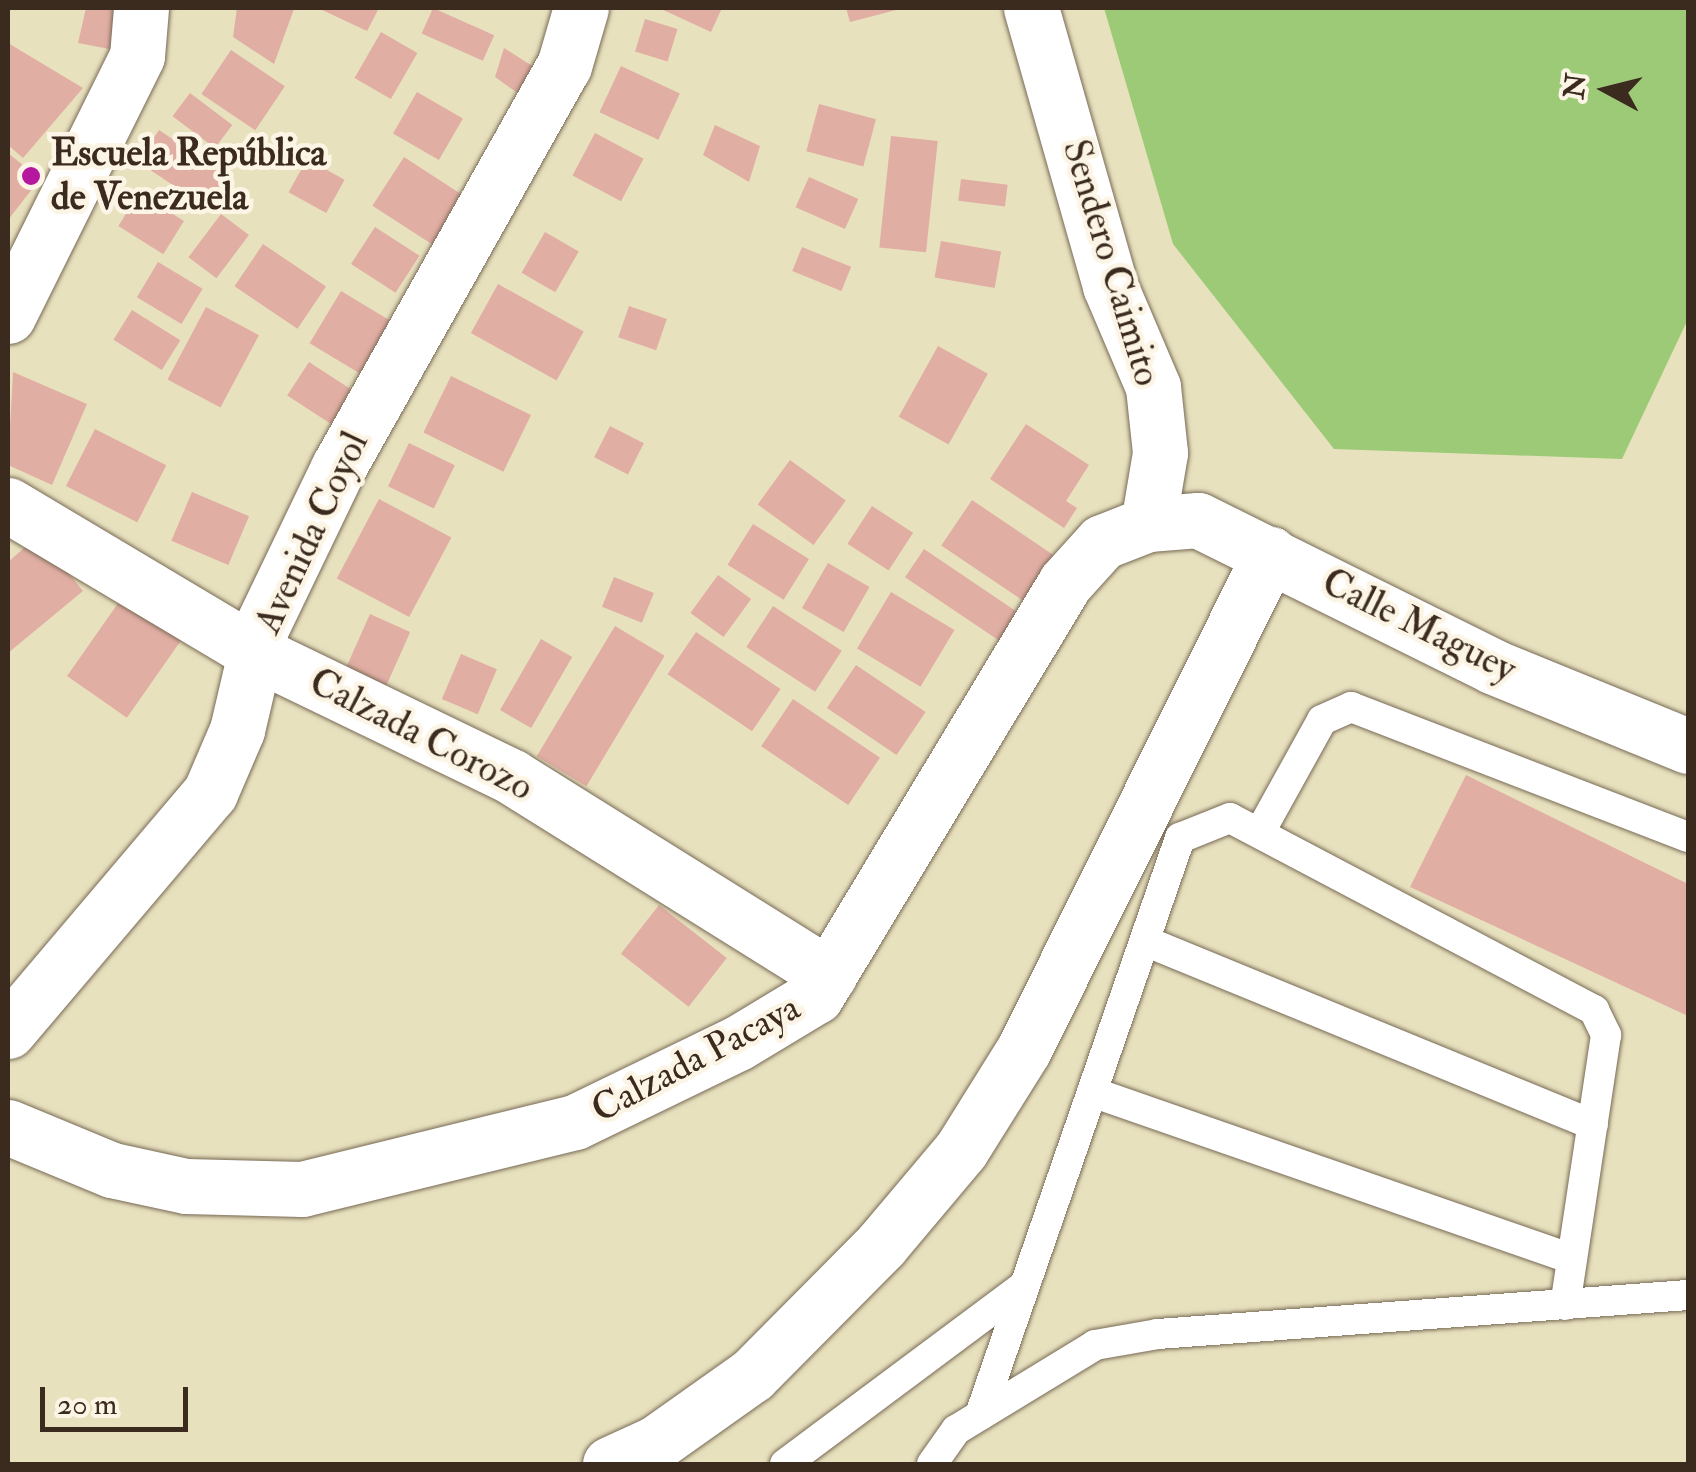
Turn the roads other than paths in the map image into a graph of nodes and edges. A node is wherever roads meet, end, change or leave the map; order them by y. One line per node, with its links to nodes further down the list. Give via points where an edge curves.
1 (141, 8): 4 (street, via 137,56)
2 (581, 8): 8 (street, Avenida Coyol, via 564,66 338,468 260,628)
3 (1031, 8): 6 (street, Sendero Caimito, via 1110,286 1153,387 1160,453)
4 (8, 316)
5 (8, 505): 8 (street, Calzada Corozo)
6 (1148, 524): 7 (street, Calle Maguey, via 1198,520); 13 (street, Calzada Pacaya, via 1102,542 1066,583)
7 (1270, 554): 9 (street, Calle Maguey, via 1494,666); 23 (street, via 1024,1049 961,1150 881,1245 752,1374 656,1442)
8 (256, 652): 13 (street, Calzada Corozo, via 512,777); 14 (street, Avenida Coyol, via 237,730 210,793)
9 (1688, 746)
10 (1260, 832): 11 (lane, via 1322,720 1351,707); 12 (lane, via 1230,818 1180,838); 16 (lane, via 1594,1010 1606,1035)
11 (1688, 836)
12 (1145, 941): 15 (lane); 16 (lane)
13 (828, 975): 17 (street, Calzada Pacaya, via 816,996 738,1044 575,1122 302,1188 186,1186 112,1170)
14 (8, 1031)
15 (1092, 1092): 18 (lane); 19 (lane)
16 (1593, 1125): 18 (lane)
17 (8, 1128)
18 (1572, 1259): 21 (lane)
19 (1025, 1285): 22 (lane); 24 (lane)
20 (1688, 1294): 21 (lane)
21 (1565, 1304): 22 (lane, via 1158,1334 1095,1345)
22 (980, 1415): 25 (lane, via 956,1430)
23 (610, 1464)
24 (785, 1464)
25 (932, 1464)

